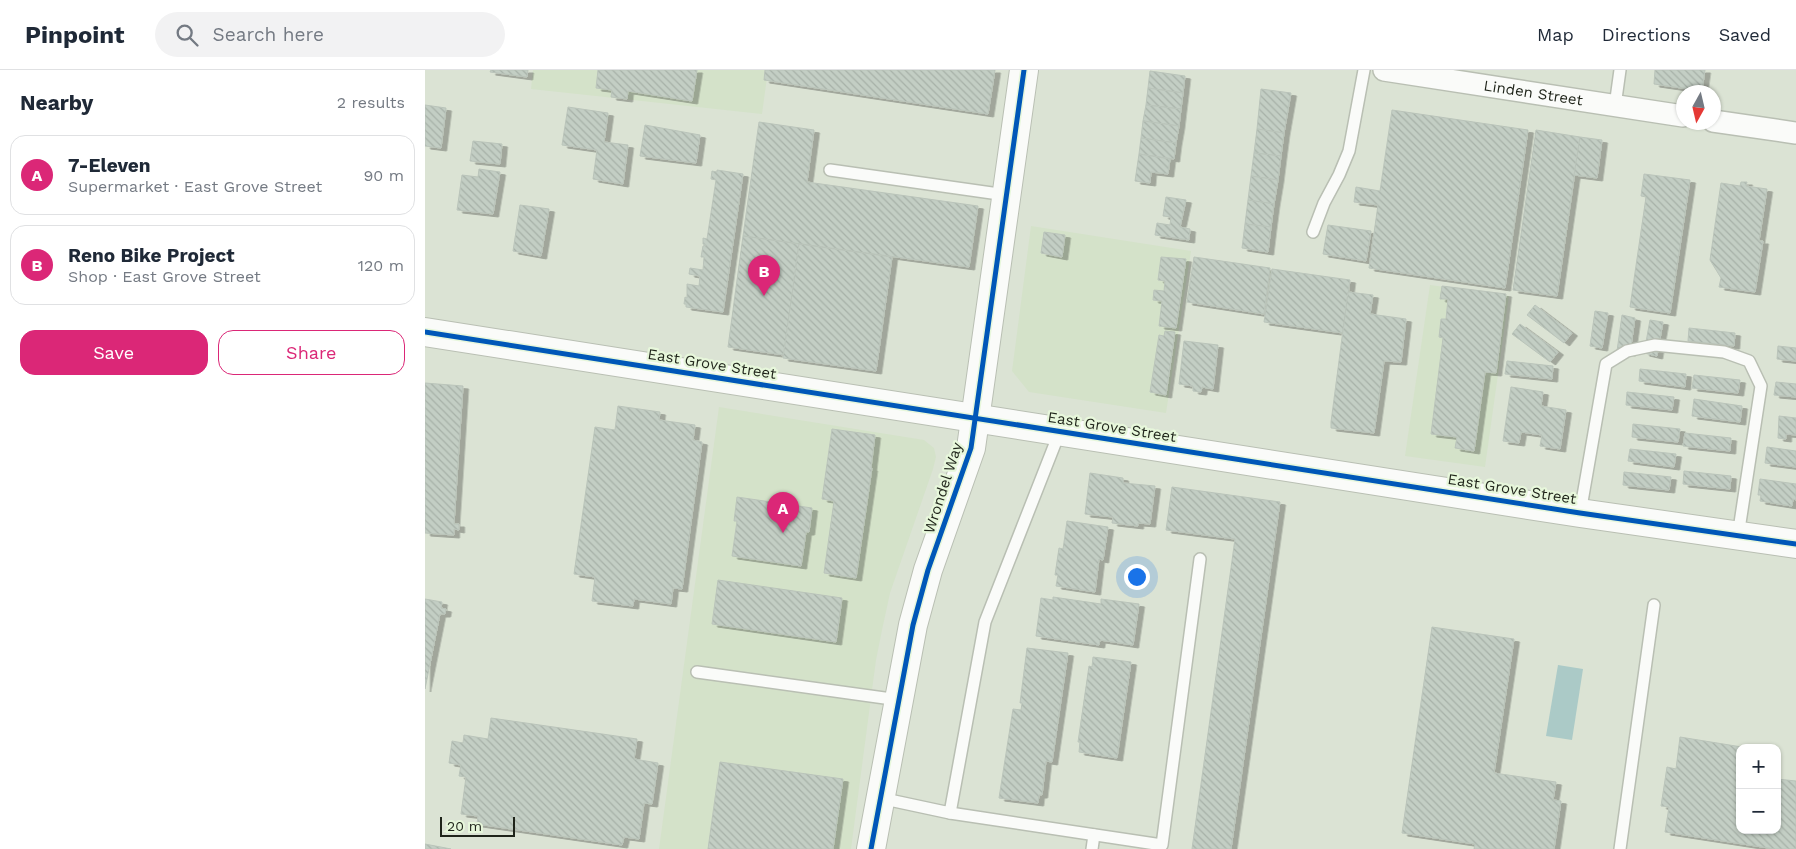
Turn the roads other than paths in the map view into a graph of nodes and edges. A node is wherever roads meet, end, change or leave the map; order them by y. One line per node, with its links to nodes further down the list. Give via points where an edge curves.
1 (1024, 70): 10 (street, Wrondel Way)
2 (1363, 70): 11 (lane, via 1349,152)
3 (1384, 70): 5 (street, Linden Street)
4 (1621, 70): 5 (lane)
5 (1615, 106): 6 (street, Linden Street)
6 (1676, 115)
7 (1721, 121): 8 (street)
8 (1796, 133)
9 (830, 170): 10 (lane)
10 (1006, 195): 13 (street, Wrondel Way)
11 (1313, 232)
12 (425, 332): 13 (street, East Grove Street)
13 (975, 418): 14 (street, East Grove Street); 21 (street, Wrondel Way, via 971,448 928,570 913,625)
14 (1060, 431): 15 (street, East Grove Street); 23 (lane, via 985,622)
15 (1580, 512): 16 (street, East Grove Street); 16 (lane, via 1606,364 1627,351 1655,345 1724,352 1749,361 1761,386)
16 (1738, 536): 17 (street, East Grove Street)
17 (1796, 544)
18 (1200, 559): 25 (lane)
19 (1654, 605): 28 (lane)
20 (697, 672): 21 (lane)
21 (899, 700): 22 (street, Wrondel Way)
22 (880, 798): 23 (lane); 26 (street, Wrondel Way)
23 (950, 813): 24 (lane)
24 (1094, 835): 25 (lane); 27 (lane)
25 (1162, 847)
26 (871, 849)
27 (1092, 849)
28 (1620, 849)

